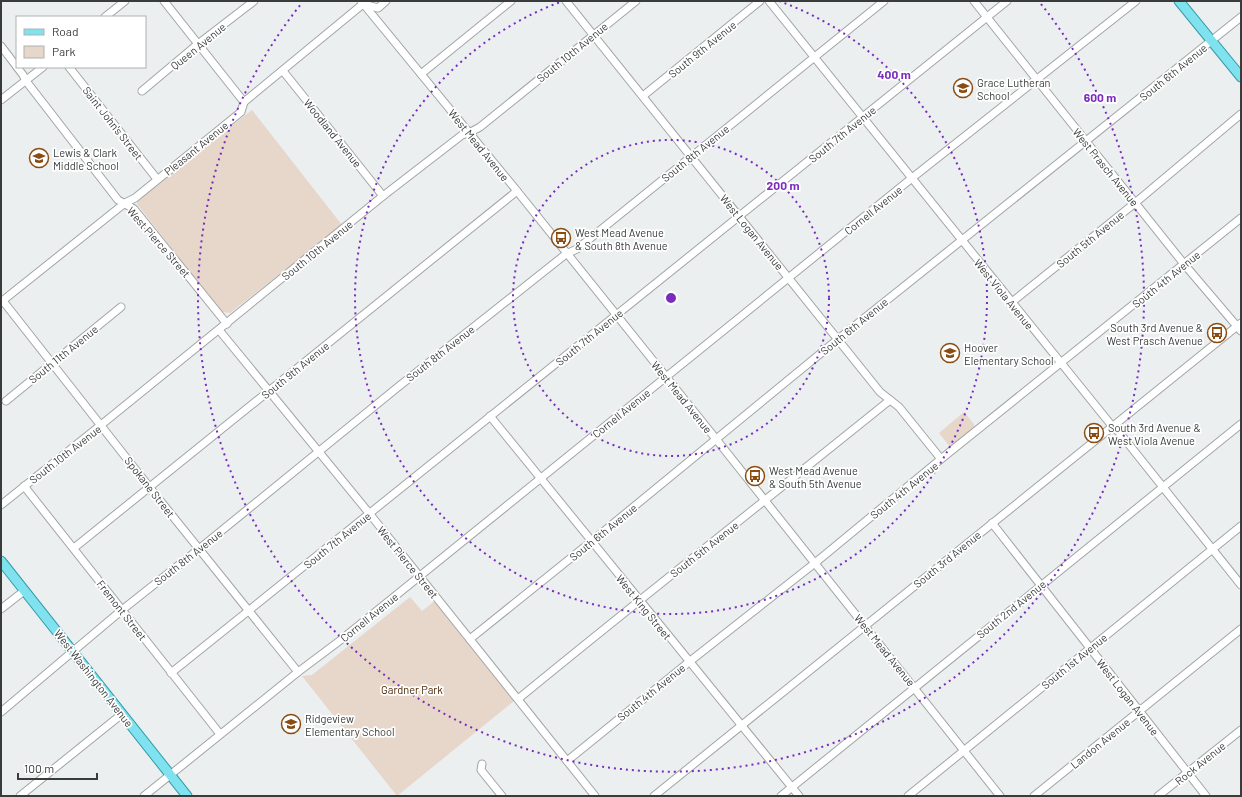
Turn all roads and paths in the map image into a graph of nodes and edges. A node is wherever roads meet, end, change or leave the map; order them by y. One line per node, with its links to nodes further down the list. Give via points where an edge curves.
1 (125, 1): 16 (street)
2 (164, 1): 21 (street)
3 (254, 1): 21 (street, Queen Avenue)
4 (386, 1): 15 (street, via 378,8)
5 (511, 1): 29 (street)
6 (566, 1): 19 (street, West Logan Avenue)
7 (636, 1): 19 (street, South 10th Avenue)
8 (760, 1): 34 (street, South 9th Avenue)
9 (769, 1): 23 (street, West Viola Avenue)
10 (884, 1): 23 (street, South 8th Avenue)
11 (974, 1): 17 (street, West Prasch Avenue)
12 (1007, 1): 17 (street, South 7th Avenue)
13 (1136, 1): 31 (street, Cornell Avenue)
14 (1180, 1): 20 (main road)
15 (362, 3): 28 (street, Pleasant Avenue); 29 (street, West Mead Avenue)
16 (106, 16)
17 (987, 17): 31 (street, West Prasch Avenue); 38 (street, South 7th Avenue)
18 (1241, 17): 20 (street, South 6th Avenue)
19 (594, 35): 34 (street, West Logan Avenue); 39 (street, South 10th Avenue, via 480,127)
20 (1212, 41): 30 (main road); 40 (street, South 6th Avenue)
21 (198, 44): 33 (street, Queen Avenue); 36 (street)
22 (1, 46): 24 (street, West Pierce Street)
23 (814, 56): 38 (street, West Viola Avenue); 41 (street, South 8th Avenue)
24 (16, 66)
25 (18, 68): 32 (street, West Pierce Street)
26 (42, 68): 32 (street)
27 (70, 68): 43 (street, Saint John's Street)
28 (283, 71): 36 (street, Pleasant Avenue); 45 (street, Woodland Avenue)
29 (421, 74): 39 (street, West Mead Avenue)
30 (1241, 77)
31 (1037, 80): 40 (street, West Prasch Avenue); 42 (street, Cornell Avenue)
32 (26, 81): 35 (street); 46 (street, West Pierce Street, via 118,200)
33 (142, 91)
34 (643, 96): 41 (street, West Logan Avenue)
35 (1, 100)
36 (244, 102): 43 (street, Pleasant Avenue, via 241,112)
37 (1241, 114): 47 (street, South 5th Avenue)
38 (862, 117): 42 (street, West Viola Avenue); 48 (street, South 7th Avenue)
39 (468, 133): 44 (street, West Mead Avenue); 45 (street, South 10th Avenue)
40 (1086, 142): 47 (street, West Prasch Avenue); 50 (street, South 6th Avenue)
41 (691, 156): 48 (street, West Logan Avenue); 51 (street, South 8th Avenue, via 576,249)
42 (912, 178): 50 (street, West Viola Avenue); 53 (street, Cornell Avenue)
43 (157, 179): 46 (street, Pleasant Avenue, via 135,198)
44 (517, 191): 51 (street, West Mead Avenue); 65 (street, South 9th Avenue)
45 (383, 196): 58 (street, South 10th Avenue)
46 (125, 202): 54 (street, Pleasant Avenue); 58 (street, West Pierce Street, via 134,209)
47 (1135, 203): 52 (street, West Prasch Avenue); 55 (street, South 5th Avenue)
48 (738, 217): 53 (street, West Logan Avenue); 57 (street, South 7th Avenue)
49 (1241, 218): 52 (street, South 4th Avenue)
50 (961, 240): 55 (street, West Viola Avenue); 61 (street, South 6th Avenue)
51 (566, 254): 57 (street, West Mead Avenue); 73 (street, South 8th Avenue)
52 (1184, 264): 59 (street, West Prasch Avenue); 63 (street, South 4th Avenue)
53 (788, 278): 61 (street, West Logan Avenue); 64 (street, Cornell Avenue)
54 (2, 302): 62 (street, Spokane Street)
55 (1012, 302): 63 (street, West Viola Avenue)
56 (121, 307): 62 (street, South 11th Avenue)
57 (616, 315): 64 (street, West Mead Avenue); 68 (street, South 7th Avenue)
58 (227, 324): 60 (street, South 10th Avenue)
59 (1240, 327): 71 (street, South 3rd Avenue)
60 (219, 330): 65 (street, West Pierce Street); 70 (street, South 10th Avenue)
61 (837, 340): 66 (street, West Logan Avenue, via 880,392); 72 (street, South 6th Avenue)
62 (53, 363): 67 (street, South 11th Avenue); 70 (street, Spokane Street)
63 (1061, 364): 71 (street, West Viola Avenue); 74 (street, South 4th Avenue)
64 (666, 377): 72 (street, West Mead Avenue); 75 (street, Cornell Avenue)
65 (269, 392): 73 (street, West Pierce Street); 78 (street, South 9th Avenue)
66 (890, 400): 74 (street, West Logan Avenue, via 899,407); 79 (street, South 5th Avenue)
67 (6, 401)
68 (490, 416): 75 (street, West King Street); 81 (street, South 7th Avenue)
69 (1241, 424): 77 (street, South 2nd Avenue)
70 (101, 426): 76 (street, South 10th Avenue); 78 (street, Spokane Street)
71 (1112, 426): 77 (street, West Viola Avenue); 82 (street, South 3rd Avenue)
72 (716, 439): 79 (street, West Mead Avenue); 84 (street, South 6th Avenue)
73 (319, 451): 81 (street, West Pierce Street); 86 (street, South 8th Avenue)
74 (941, 459): 89 (street, South 4th Avenue)
75 (540, 479): 84 (street, West King Street); 90 (street, Cornell Avenue)
76 (24, 486): 80 (street, South 10th Avenue); 85 (street, Fremont Street)
77 (1162, 487): 87 (street, West Viola Avenue); 91 (street, South 2nd Avenue)
78 (150, 488): 85 (street, South 9th Avenue); 86 (street, Spokane Street)
79 (766, 500): 89 (street, West Mead Avenue); 94 (street, South 5th Avenue)
80 (1, 505)
81 (369, 514): 90 (street, West Pierce Street); 97 (street, South 7th Avenue)
82 (992, 523): 91 (street, West Logan Avenue); 98 (street, South 3rd Avenue)
83 (1241, 526): 87 (street, South 1st Avenue)
84 (592, 541): 94 (street, West King Street); 100 (street, South 6th Avenue)
85 (74, 548): 96 (street, Fremont Street)
86 (199, 549): 96 (street, South 8th Avenue); 97 (street, Spokane Street)
87 (1213, 549): 92 (street, West Viola Avenue); 101 (street, South 1st Avenue)
88 (1, 561): 93 (main road, West Washington Avenue)
89 (815, 562): 98 (street, West Mead Avenue); 103 (street, South 4th Avenue)
90 (419, 576): 100 (street, West Pierce Street); 104 (street, Cornell Avenue)
91 (1040, 585): 101 (street, West Logan Avenue); 106 (street, South 2nd Avenue)
92 (1241, 585)
93 (24, 591): 95 (street); 102 (main road, West Washington Avenue)
94 (638, 600): 103 (street, West King Street); 107 (street, South 5th Avenue)
95 (1, 610)
96 (122, 610): 102 (street, South 8th Avenue); 105 (street, Fremont Street)
97 (248, 611): 104 (street, Spokane Street); 105 (street, South 7th Avenue)
98 (865, 625): 106 (street, West Mead Avenue); 111 (street, South 3rd Avenue)
99 (1241, 629): 108 (street, Landon Avenue)
100 (470, 639): 107 (street, West Pierce Street)
101 (1090, 648): 108 (street, West Logan Avenue); 114 (street, South 1st Avenue)
102 (73, 651): 109 (street, South 8th Avenue); 110 (main road, West Washington Avenue)
103 (688, 662): 111 (street, West King Street); 115 (street, South 4th Avenue)
104 (298, 672): 113 (street, Cornell Avenue)
105 (171, 673): 113 (street, Fremont Street)
106 (915, 687): 114 (street, West Mead Avenue); 119 (street, South 2nd Avenue)
107 (518, 699): 115 (street, West Pierce Street)
108 (1139, 711): 117 (street, West Logan Avenue); 130 (street, Landon Avenue)
109 (1, 712)
110 (122, 714): 118 (main road, West Washington Avenue); 121 (street)
111 (741, 725): 119 (street, West King Street); 125 (street, South 3rd Avenue)
112 (1241, 730): 117 (street, Rock Avenue)
113 (220, 734): 118 (street, Cornell Avenue)
114 (963, 751): 128 (street, South 1st Avenue); 129 (street, West Mead Avenue)
115 (567, 761): 124 (street, West Pierce Street)
116 (482, 764): 123 (street, via 481,770)
117 (1187, 773): 131 (street, Rock Avenue); 132 (street, West Logan Avenue)
118 (170, 775): 120 (street, Cornell Avenue); 122 (main road, West Washington Avenue)
119 (792, 787): 126 (street, South 2nd Avenue); 127 (street, West King Street)
120 (146, 795)
121 (20, 796)
122 (187, 796)
123 (502, 796)
124 (595, 796)
125 (654, 796)
126 (781, 796)
127 (799, 796)
128 (908, 796)
129 (1000, 796)
130 (1034, 796)
131 (1158, 796)
132 (1206, 796)

